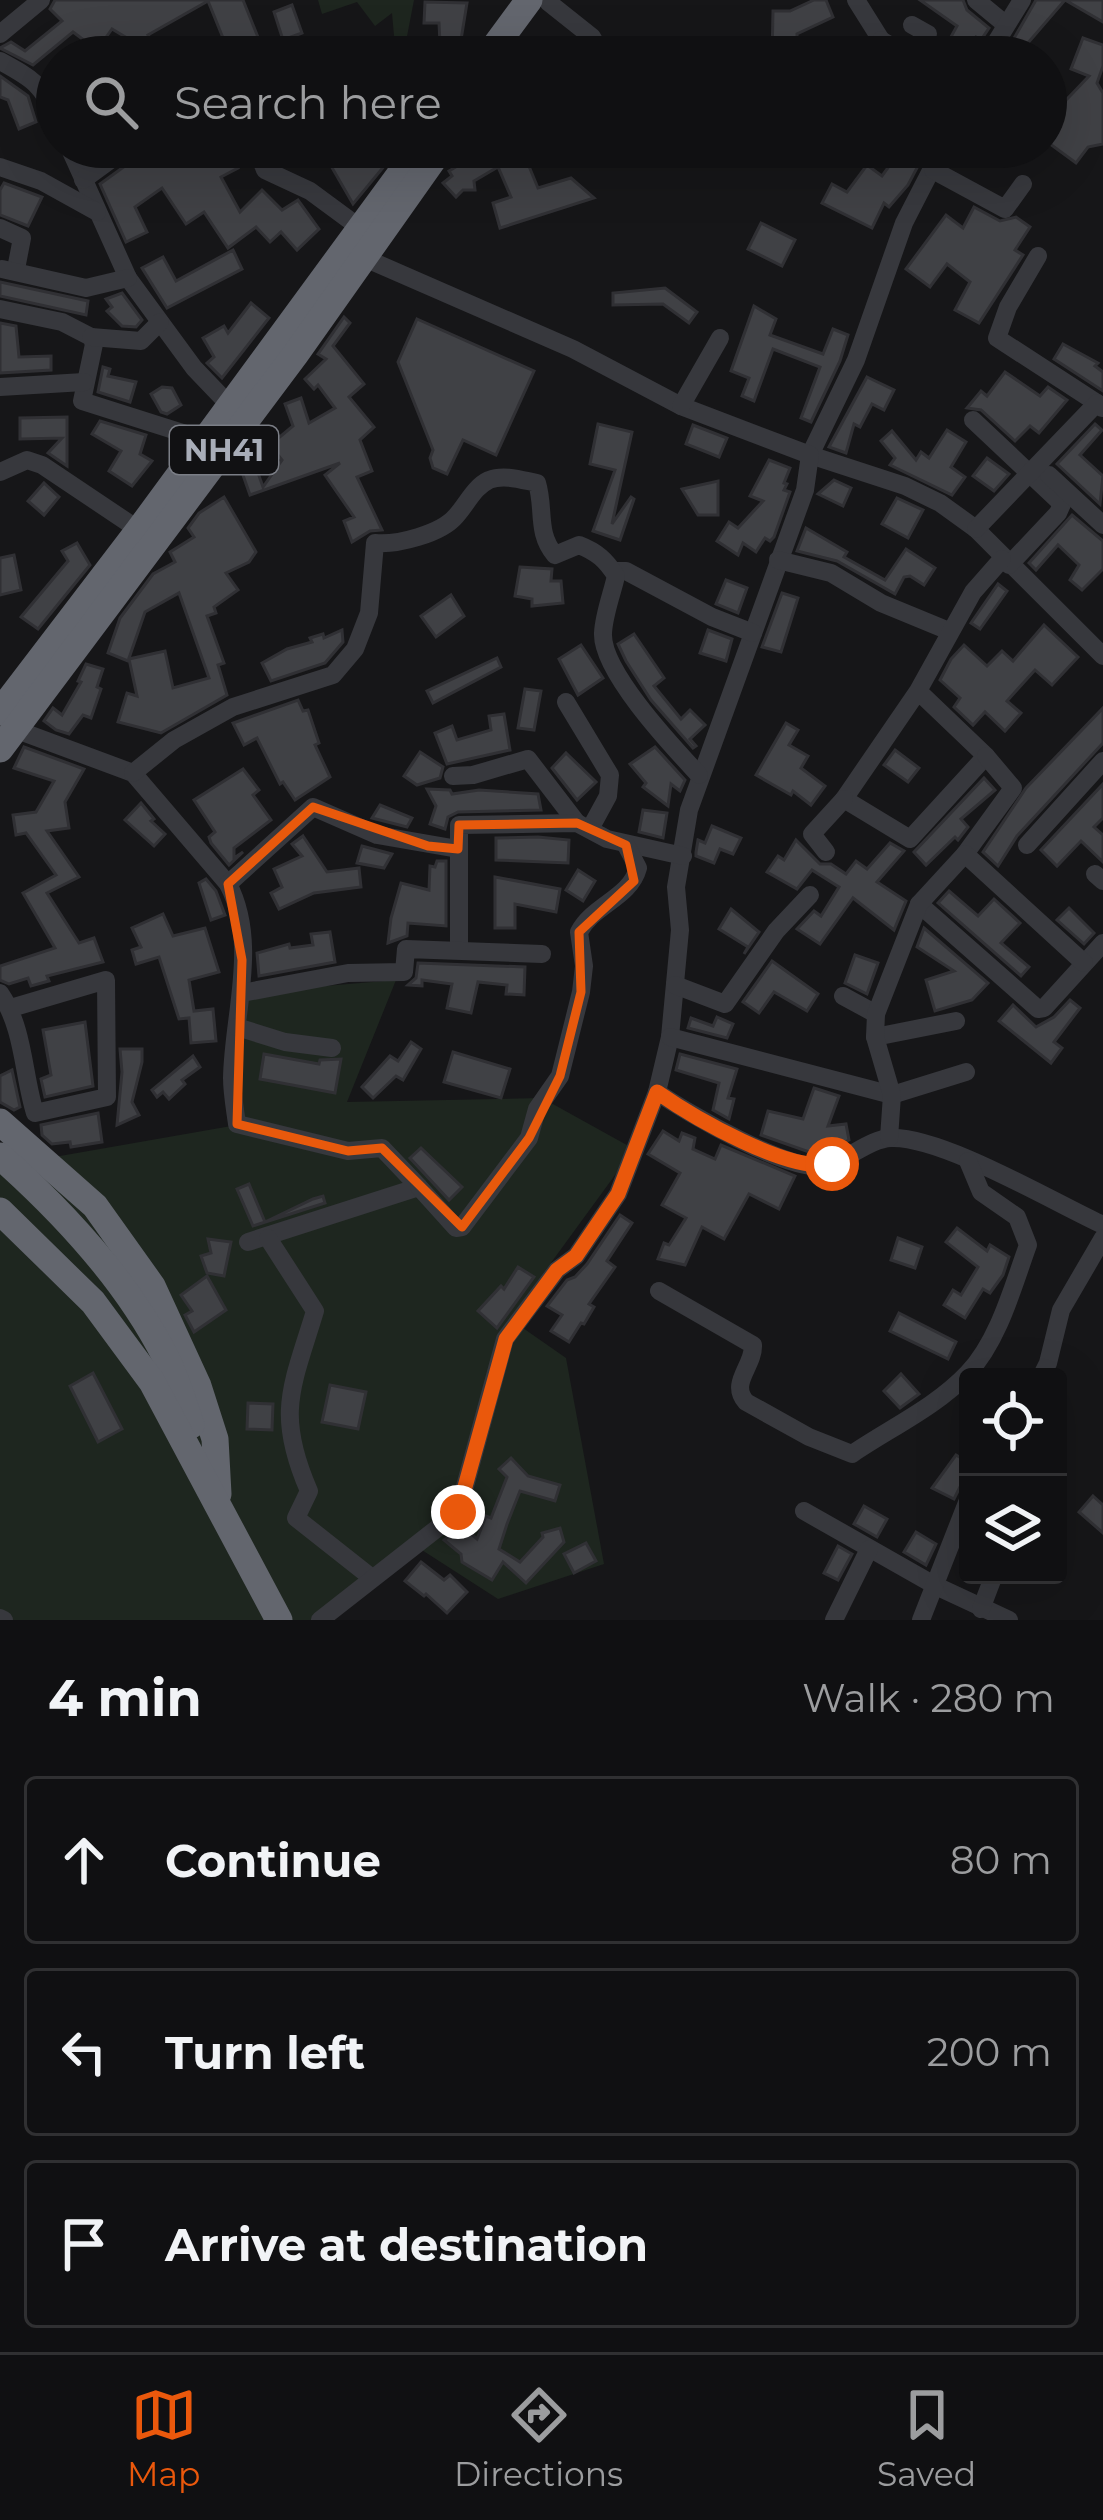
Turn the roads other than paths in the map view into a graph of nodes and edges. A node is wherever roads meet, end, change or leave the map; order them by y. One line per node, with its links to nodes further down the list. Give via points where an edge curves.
1 (41, 0): 8 (street)
2 (856, 0): 12 (street)
3 (976, 0): 6 (street)
4 (1022, 0): 6 (street)
5 (542, 1): 9 (highway); 10 (highway); 11 (street)
6 (1005, 23): 14 (street)
7 (912, 26): 13 (street)
8 (0, 34)
9 (508, 36)
10 (521, 36)
11 (591, 36)
12 (872, 36)
13 (926, 36)
14 (998, 36)
15 (0, 61): 16 (street)
16 (36, 81)
17 (0, 167): 26 (street)
18 (78, 168): 24 (street)
19 (99, 168): 24 (street)
20 (265, 168): 28 (street, via 310,191)
21 (407, 168): 28 (highway, NH41)
22 (424, 168): 28 (highway, NH41)
23 (933, 170): 25 (street, via 1005,209); 43 (street)
24 (83, 180): 26 (street)
25 (1023, 184)
26 (97, 212): 31 (street)
27 (0, 229): 30 (street, via 22,238)
28 (361, 243): 38 (street); 40 (highway, NH41)
29 (1038, 256): 39 (street, via 997,338)
30 (9, 269): 31 (street, via 86,288)
31 (128, 278): 33 (street)
32 (0, 309): 34 (street)
33 (160, 322): 34 (street, via 141,341); 40 (street)
34 (91, 337): 36 (street)
35 (720, 338): 38 (street)
36 (84, 382): 37 (street); 42 (street, via 82,401)
37 (0, 387)
38 (680, 406): 43 (street)
39 (1100, 406): 44 (street)
40 (237, 414): 42 (highway, NH41); 57 (highway, NH41)
41 (973, 420): 44 (street)
42 (205, 440): 48 (highway, NH41)
43 (810, 455): 47 (street, via 905,486); 49 (street)
44 (1034, 468): 46 (street); 47 (street); 50 (street, via 1062,504)
45 (0, 472): 48 (street, via 27,460 42,466)
46 (1103, 525)
47 (976, 529): 50 (street)
48 (139, 530): 57 (highway, NH41)
49 (778, 560): 52 (street, via 831,574); 53 (street)
50 (1006, 562): 52 (street, via 973,592); 54 (street)
51 (613, 571): 53 (street); 60 (street, via 580,544 555,555 540,529 537,483 487,481 454,520 375,544 369,613 356,649 333,675 233,707); 61 (street, via 605,650 645,717)
52 (949, 631): 55 (street)
53 (753, 632): 61 (street)
54 (1103, 656)
55 (918, 691): 58 (street); 63 (street)
56 (566, 702): 64 (street, via 610,775 608,796)
57 (4, 728): 60 (street)
58 (986, 757): 63 (street, via 910,839); 69 (street, via 1013,788)
59 (1103, 761): 66 (street)
60 (133, 773): 71 (street)
61 (699, 775): 70 (street)
62 (453, 776): 64 (street, via 528,759)
63 (844, 799): 68 (street, via 812,834)
64 (584, 826): 65 (street); 67 (street, via 459,825)
65 (626, 845): 70 (street); 94 (street, via 638,868 634,881 579,932 581,992 560,1076 529,1138 462,1227)
66 (1028, 845)
67 (458, 849): 71 (street, via 377,835 313,807); 74 (street)
68 (826, 852)
69 (964, 854): 73 (street); 76 (street)
70 (683, 856): 77 (street)
71 (228, 884): 78 (street, via 241,932)
72 (810, 895): 77 (street, via 729,1001)
73 (920, 904): 76 (street, via 1038,1009); 81 (street)
74 (458, 950): 75 (street); 78 (street, via 406,949 404,972 347,973)
75 (542, 954)
76 (1096, 956)
77 (675, 986): 84 (street)
78 (242, 993): 83 (street)
79 (843, 996): 81 (street)
80 (5, 1001): 80 (street, via 106,980 107,1096 35,1113)
81 (876, 1014): 85 (street)
82 (956, 1021): 85 (street)
83 (237, 1027): 86 (street); 94 (street, via 237,1124 348,1150 382,1148)
84 (670, 1037): 88 (street); 89 (street)
85 (875, 1037): 89 (street)
86 (332, 1048)
87 (966, 1072): 89 (street)
88 (657, 1092): 91 (street, via 801,1166 832,1164); 104 (street, via 618,1194 506,1339 458,1512)
89 (892, 1095): 91 (street)
90 (0, 1122): 100 (highway, via 95,1206 152,1286 215,1439)
91 (889, 1138): 93 (street)
92 (0, 1156): 100 (highway, via 75,1230 135,1308 165,1356)
93 (968, 1161): 96 (street); 98 (street, via 981,1192 1017,1217 1028,1245 1011,1290 971,1370 852,1454 746,1402 739,1385 753,1345)
94 (419, 1187): 104 (street, via 258,1240 315,1311 287,1402 294,1456 309,1491 296,1518)
95 (0, 1211): 100 (highway, via 105,1318 152,1382)
96 (1103, 1225)
97 (1103, 1238): 99 (street, via 1061,1310)
98 (659, 1291)
99 (1046, 1368)
100 (218, 1503): 108 (highway)
101 (804, 1511): 103 (street)
102 (959, 1524): 106 (street)
103 (869, 1549): 106 (street); 110 (street)
104 (372, 1578): 109 (street)
105 (991, 1584): 107 (street)
106 (936, 1586): 107 (street); 111 (street)
107 (981, 1610): 112 (street)
108 (276, 1616)
109 (320, 1620)
110 (834, 1620)
111 (921, 1620)
112 (1009, 1620)

